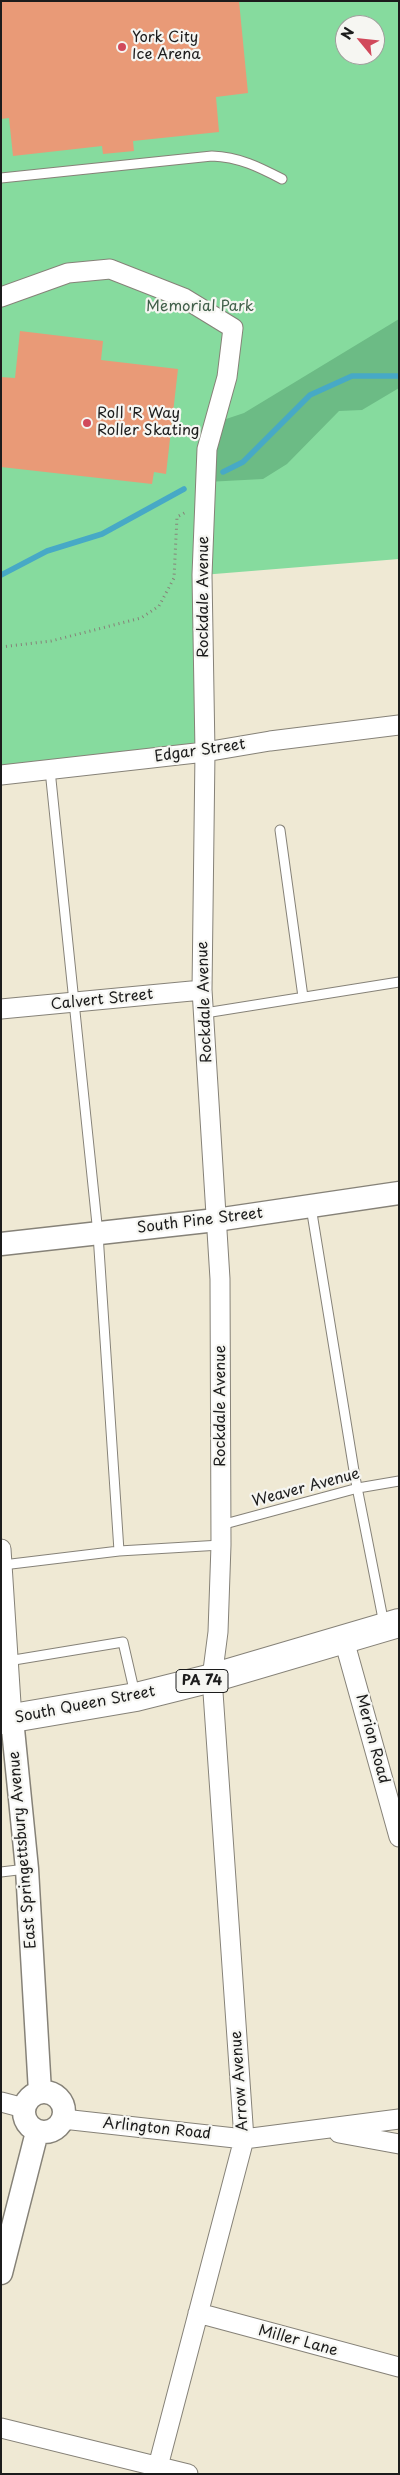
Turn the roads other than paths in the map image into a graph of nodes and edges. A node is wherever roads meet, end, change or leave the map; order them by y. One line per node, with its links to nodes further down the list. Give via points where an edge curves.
1 (1, 178): 2 (lane, via 230,156)
2 (282, 179)
3 (1, 297): 5 (street, Rockdale Avenue, via 68,273 110,269 184,298 233,328 228,377 207,450 202,575)
4 (399, 725): 5 (street, Edgar Street)
5 (205, 752): 6 (street, Edgar Street); 10 (street, Rockdale Avenue)
6 (50, 770): 7 (street, Edgar Street); 12 (lane)
7 (1, 775)
8 (280, 830): 11 (lane)
9 (399, 982): 11 (lane)
10 (202, 990): 12 (street, Calvert Street); 14 (street, Rockdale Avenue)
11 (303, 997): 14 (lane)
12 (74, 1002): 13 (street, Calvert Street); 18 (lane)
13 (1, 1009)
14 (205, 1013): 17 (street, Rockdale Avenue)
15 (399, 1193): 16 (street, South Pine Street)
16 (311, 1207): 17 (street, South Pine Street); 21 (lane)
17 (216, 1220): 18 (street, South Pine Street); 22 (street, Rockdale Avenue, via 220,1279)
18 (98, 1234): 19 (street, South Pine Street); 24 (lane)
19 (1, 1244)
20 (399, 1481): 21 (lane, Weaver Avenue)
21 (358, 1488): 22 (lane, Weaver Avenue); 26 (lane)
22 (221, 1525): 23 (street, Rockdale Avenue)
23 (221, 1545): 24 (lane); 29 (street, Rockdale Avenue, via 218,1632)
24 (119, 1551): 25 (lane)
25 (2, 1557): 28 (street, East Springettsbury Avenue)
26 (392, 1625): 27 (main road, South Queen Street / PA 74)
27 (344, 1640): 29 (main road, South Queen Street / PA 74); 32 (street, Merion Road)
28 (8, 1661): 30 (lane, via 122,1642); 31 (street, East Springettsbury Avenue)
29 (212, 1678): 30 (main road, South Queen Street / PA 74); 42 (street, Arrow Avenue)
30 (136, 1697): 31 (main road, South Queen Street / PA 74)
31 (7, 1720): 33 (street, East Springettsbury Avenue)
32 (399, 1837)
33 (27, 1869): 34 (lane); 35 (street, East Springettsbury Avenue)
34 (1, 1872)
35 (40, 2092): 37 (street, via 30,2097); 38 (street, via 49,2092 60,2100)
36 (1, 2102): 37 (street)
37 (24, 2108): 41 (street, via 26,2120)
38 (63, 2119): 41 (street, via 50,2132); 42 (street, Arlington Road)
39 (399, 2119): 40 (street, Arlington Road)
40 (320, 2130): 42 (street, Arlington Road); 43 (street)
41 (37, 2132): 44 (street)
42 (244, 2139): 45 (street, Arrow Avenue)
43 (399, 2144)
44 (1, 2273)
45 (198, 2313): 46 (street, Miller Lane); 48 (street, Arrow Avenue)
46 (399, 2367)
47 (1, 2428): 48 (street)
48 (157, 2470): 49 (street)
49 (188, 2474)

